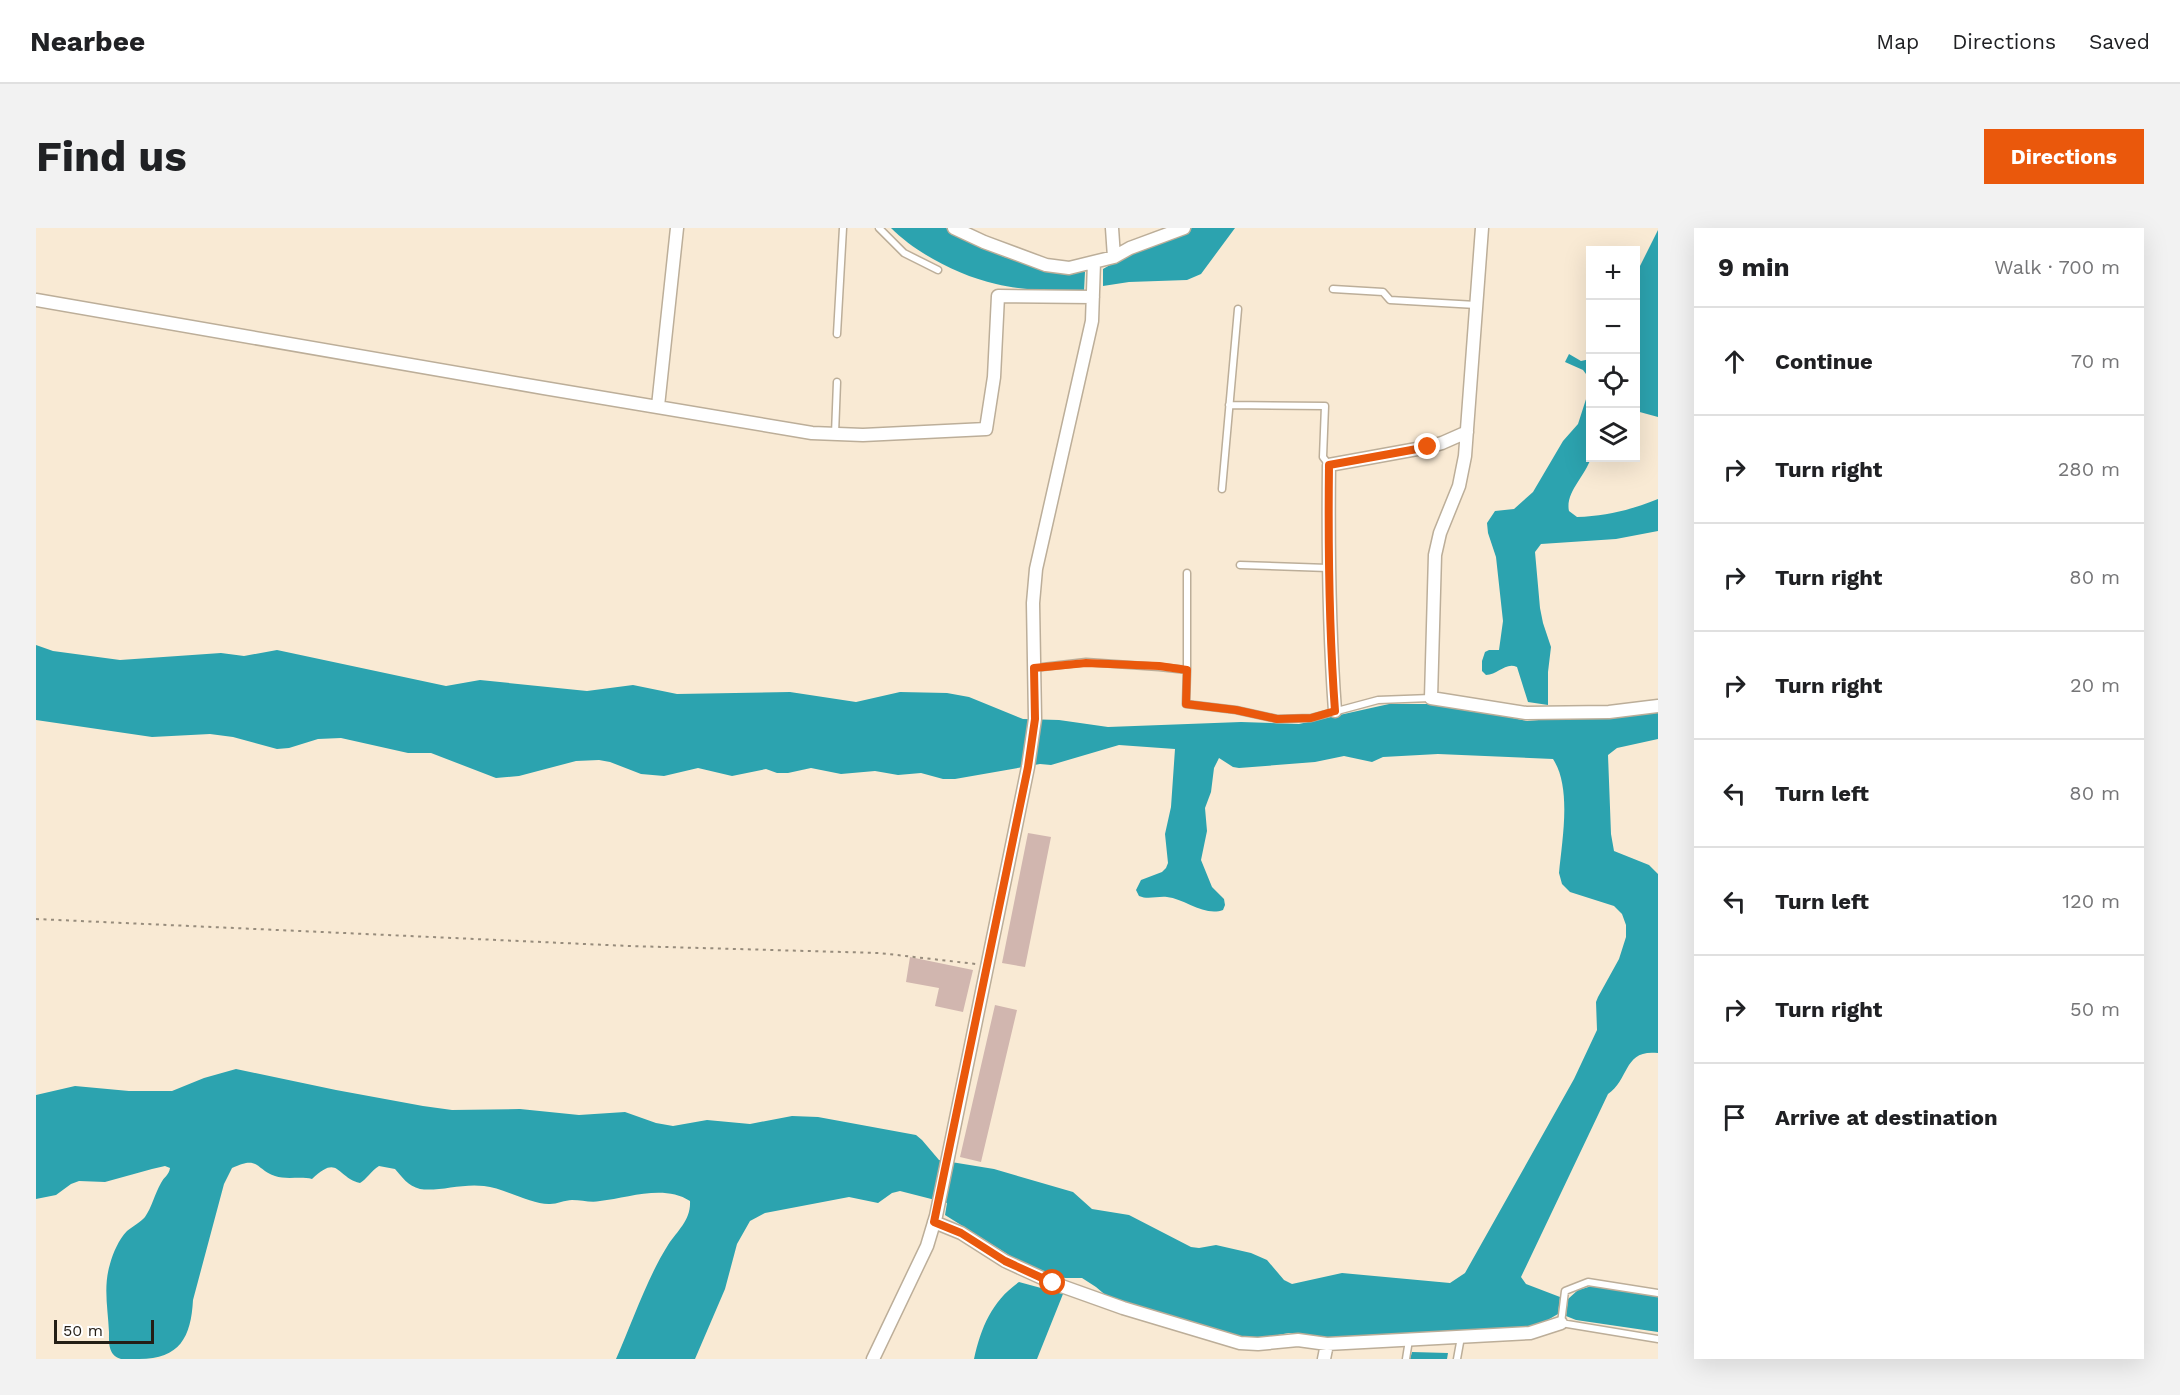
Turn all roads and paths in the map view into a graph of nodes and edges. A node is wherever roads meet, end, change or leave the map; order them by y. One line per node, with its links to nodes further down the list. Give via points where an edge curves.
1 (676, 228): 19 (street)
2 (843, 228): 16 (lane)
3 (879, 228): 10 (lane, via 904,253)
4 (954, 228): 9 (street, via 1046,265 1069,268)
5 (1112, 228): 8 (street)
6 (1184, 228): 8 (street)
7 (1482, 228): 14 (street)
8 (1114, 257): 9 (street)
9 (1094, 262): 12 (street)
10 (938, 270)
11 (1333, 289): 14 (lane, via 1383,292 1390,300)
12 (1093, 297): 21 (street, via 998,296 994,378 986,429); 27 (street, via 1092,321 1036,569)
13 (36, 300): 19 (street)
14 (1476, 305): 20 (street)
15 (1238, 309): 18 (lane)
16 (837, 334)
17 (837, 382): 21 (lane)
18 (1229, 405): 22 (lane, via 1325,406 1323,457); 23 (lane)
19 (658, 406): 21 (street)
20 (1467, 432): 22 (street, via 1428,447); 29 (street, via 1459,486 1436,547)
21 (835, 434)
22 (1329, 465): 25 (street)
23 (1222, 489)
24 (1240, 566): 25 (lane)
25 (1328, 568): 31 (street)
26 (1187, 573): 28 (lane)
27 (1034, 668): 28 (lane, via 1086,663); 33 (street, via 1035,719 1028,767)
28 (1187, 670): 31 (lane, via 1186,704 1277,719 1311,718)
29 (1431, 698): 30 (street, via 1526,713 1609,712); 31 (lane, via 1378,700)
30 (1658, 706)
31 (1335, 711)
32 (36, 919): 33 (path, via 629,946 879,952)
33 (987, 966): 34 (street)
34 (935, 1219): 40 (street, via 1005,1261 1123,1308 1240,1343 1298,1340); 41 (street, via 927,1246)
35 (1658, 1293): 36 (lane, via 1588,1282 1577,1285 1565,1291)
36 (1561, 1323): 37 (street, via 1530,1333); 38 (lane)
37 (1461, 1337): 39 (street); 44 (lane)
38 (1658, 1339)
39 (1409, 1340): 40 (street); 43 (lane)
40 (1327, 1344): 42 (street)
41 (873, 1359)
42 (1324, 1359)
43 (1406, 1359)
44 (1457, 1359)

